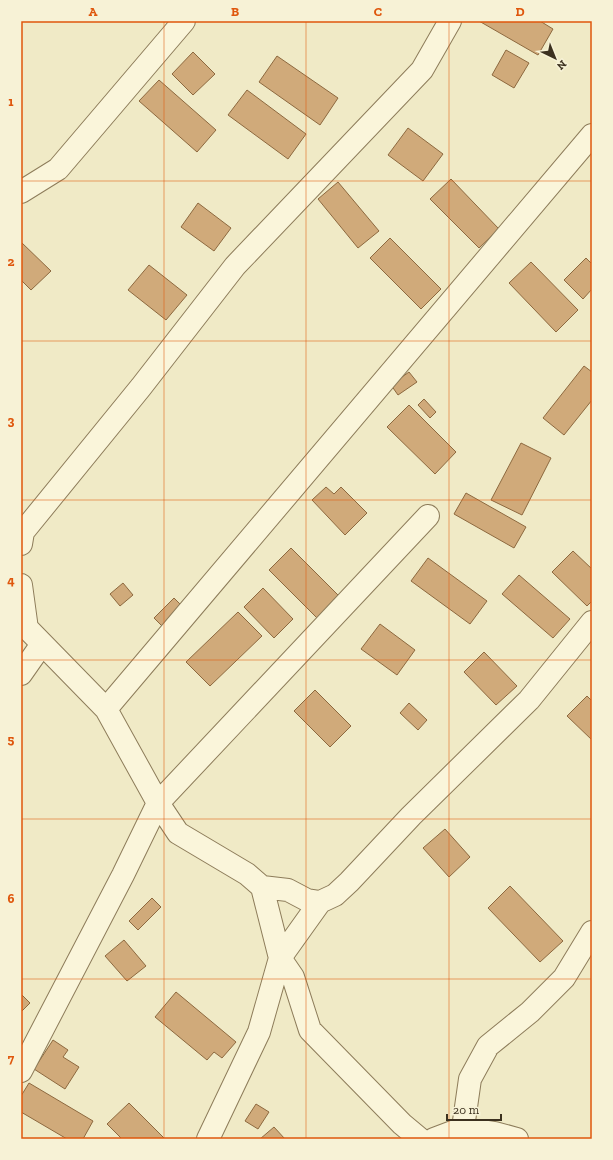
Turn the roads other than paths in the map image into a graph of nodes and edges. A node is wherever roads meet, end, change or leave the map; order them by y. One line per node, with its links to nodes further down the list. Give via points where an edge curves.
1 (184, 21): 4 (street, via 58,169)
2 (450, 21): 6 (street, via 422,70 235,266)
3 (592, 134): 11 (street)
4 (21, 192)
5 (428, 516): 12 (street)
6 (22, 536)
7 (21, 585): 9 (street)
8 (592, 622): 14 (street, via 529,700 411,816 349,882 335,895)
9 (30, 632): 10 (street); 11 (street)
10 (21, 674)
11 (106, 709): 12 (street)
12 (158, 803): 13 (street, via 178,833 247,874); 17 (street)
13 (262, 887): 14 (street, via 288,890 307,900); 16 (street)
14 (320, 902): 16 (street)
15 (592, 932): 18 (street, via 564,978 530,1012 488,1046 470,1079)
16 (280, 958): 19 (street, via 259,1032); 20 (street, via 293,977 310,1030 402,1124)
17 (21, 1071)
18 (463, 1128): 21 (street); 22 (street)
19 (208, 1139)
20 (420, 1139)
21 (434, 1139)
22 (516, 1139)

